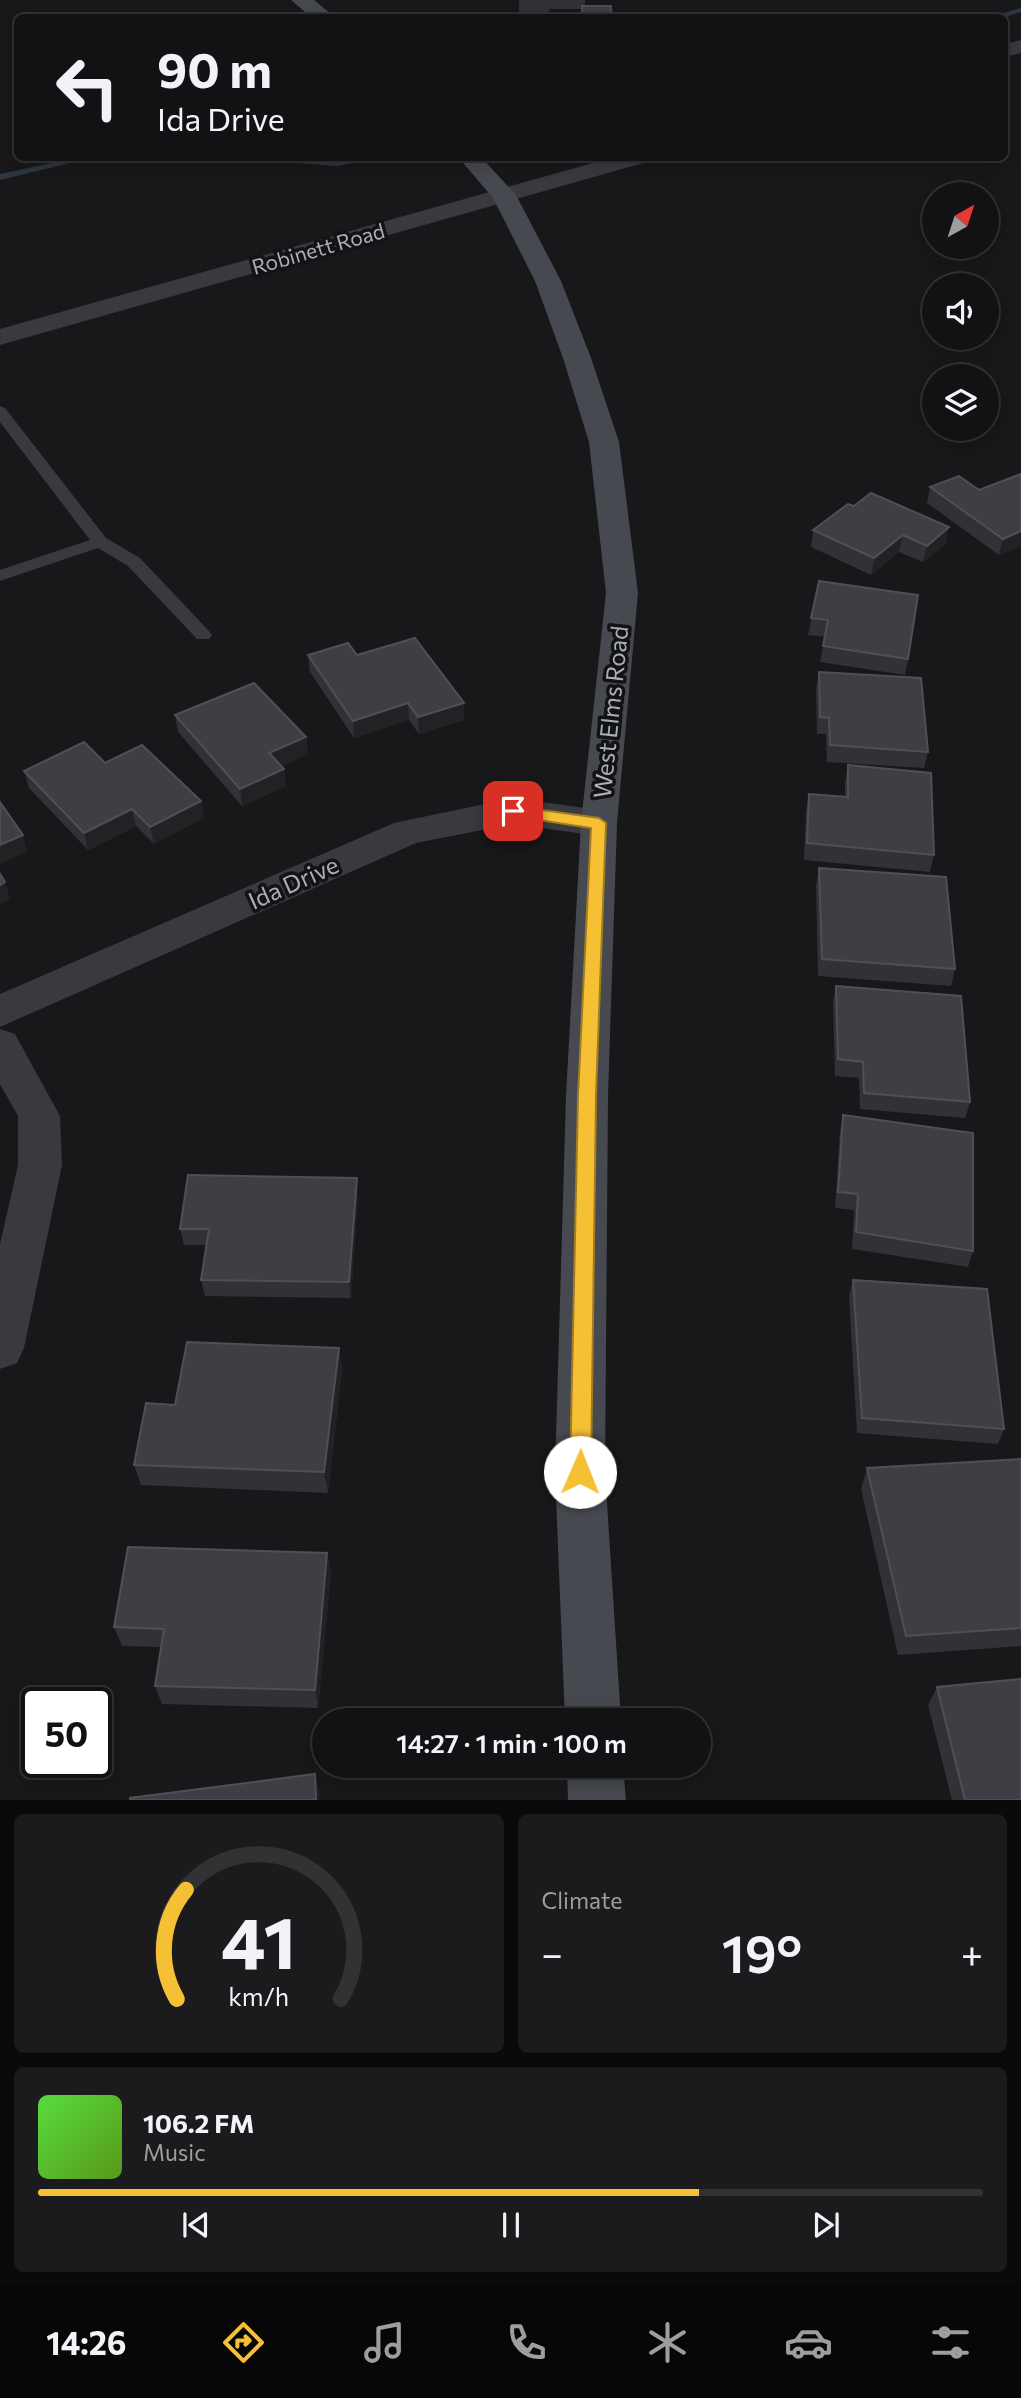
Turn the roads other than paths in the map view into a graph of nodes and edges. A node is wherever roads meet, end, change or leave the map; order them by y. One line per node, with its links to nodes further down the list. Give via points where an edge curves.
1 (301, 0): 2 (main road)
2 (320, 14)
3 (473, 161): 5 (main road, West Elms Road)
4 (624, 161): 5 (street, Robinett Road)
5 (505, 195): 6 (street, Robinett Road); 11 (main road, West Elms Road, via 548,281 604,442 622,593)
6 (0, 337)
7 (0, 411): 8 (lane)
8 (100, 542): 9 (lane); 10 (lane, via 134,562)
9 (0, 576)
10 (203, 635)
11 (599, 823): 12 (street, Ida Drive, via 513,811 407,832); 15 (main road, West Elms Road, via 587,1096 580,1472)
12 (0, 1011)
13 (0, 1045): 14 (street, via 39,1116 40,1165)
14 (0, 1348)
15 (592, 1708)
16 (596, 1778): 17 (main road)
17 (597, 1800)

